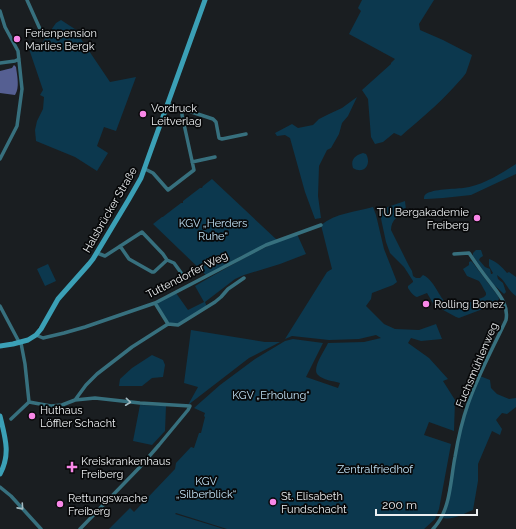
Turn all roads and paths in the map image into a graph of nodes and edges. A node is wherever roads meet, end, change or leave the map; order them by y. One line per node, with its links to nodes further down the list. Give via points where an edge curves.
1 (27, 0): 4 (street, via 40,29)
2 (204, 0): 7 (main road, Halsbrücker Straße)
3 (0, 11): 5 (street, via 8,34 17,48)
4 (40, 36)
5 (19, 59): 6 (street); 11 (street, via 22,89 18,123)
6 (0, 63)
7 (168, 104): 8 (street); 13 (main road, Halsbrücker Straße)
8 (182, 110): 9 (street, via 216,122 219,138); 12 (street)
9 (246, 134)
10 (215, 157): 12 (street)
11 (0, 159)
12 (192, 162): 13 (street, via 194,170 168,190 153,173)
13 (145, 169): 16 (main road, Halsbrücker Straße)
14 (321, 225): 21 (street, Tuttendorfer Weg, via 266,245)
15 (120, 246): 16 (street, via 105,256); 18 (street, via 129,259 152,272); 18 (street, via 142,232)
16 (97, 253): 24 (main road, Halsbrücker Straße, via 58,299)
17 (454, 254): 35 (street, Fuchsmühlenweg, via 469,253 499,293 506,307 506,317 468,405 446,508)
18 (166, 260): 19 (street, via 174,263)
19 (182, 274)
20 (244, 278): 23 (street, via 215,302 178,325)
21 (155, 304): 23 (street); 24 (street, Tuttendorfer Weg, via 78,329 43,338)
22 (0, 306): 25 (street)
23 (168, 324): 27 (street, via 97,374)
24 (36, 335): 25 (main road, Halsbrücker Straße)
25 (20, 343): 26 (main road, Halsbrücker Straße); 28 (street)
26 (0, 346)
27 (75, 400): 28 (street, via 51,406); 34 (street, one-way to 34, via 95,398 190,406 159,445)
28 (29, 402): 30 (street)
29 (0, 416): 31 (main road, via 7,450 6,462)
30 (11, 419)
31 (0, 474)
32 (0, 487): 33 (street, one-way to 33)
33 (41, 529)
34 (80, 529)
35 (433, 529)

